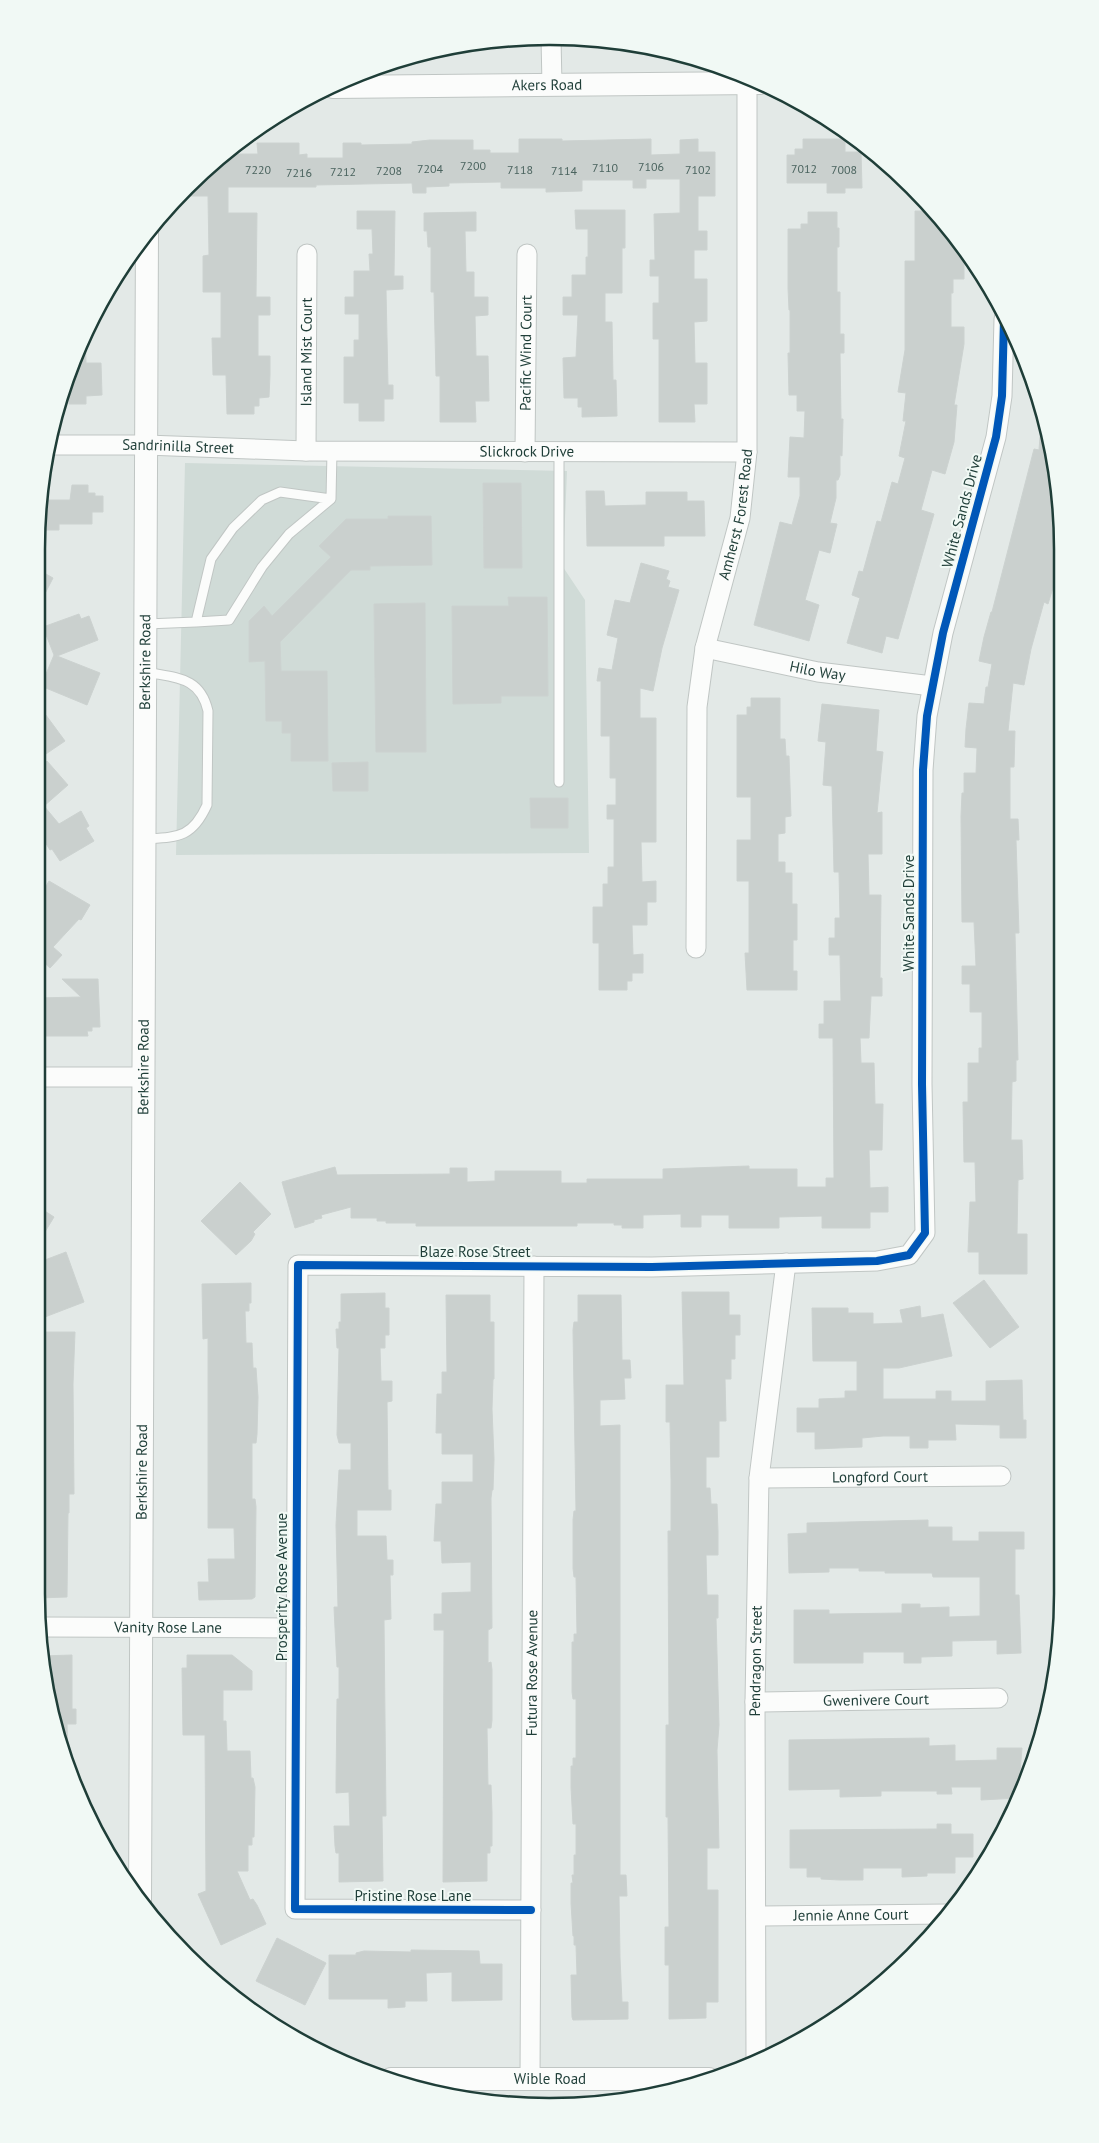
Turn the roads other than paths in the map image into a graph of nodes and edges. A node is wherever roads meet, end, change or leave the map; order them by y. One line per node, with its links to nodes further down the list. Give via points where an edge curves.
1 (551, 45): 3 (street)
2 (738, 81): 3 (street, Akers Road)
3 (552, 84): 4 (street, Akers Road)
4 (348, 87)
5 (751, 87): 16 (street, Amherst Forest Road)
6 (147, 245): 11 (street, Berkshire Road)
7 (307, 254): 12 (street, Island Mist Court)
8 (527, 254): 14 (street, Pacific Wind Court)
9 (1004, 330): 22 (street, White Sands Drive, via 1002,396 996,437 943,633)
10 (56, 445): 11 (street, Sandrinilla Street)
11 (146, 445): 12 (street, Sandrinilla Street); 19 (street, Berkshire Road)
12 (306, 451): 13 (street, Slickrock Drive)
13 (332, 451): 14 (street, Slickrock Drive); 17 (lane)
14 (526, 452): 15 (street, Slickrock Drive)
15 (559, 452): 16 (street, Slickrock Drive); 23 (lane)
16 (748, 452): 20 (street, Amherst Forest Road, via 740,518)
17 (331, 499): 18 (lane, via 290,534 262,567 229,620); 18 (lane, via 280,492 262,500 233,528 211,559)
18 (196, 622): 19 (lane)
19 (146, 624): 21 (street, Berkshire Road)
20 (705, 648): 22 (street, Hilo Way, via 818,672); 25 (street, Amherst Forest Road, via 697,708)
21 (145, 671): 24 (street, Berkshire Road); 24 (lane, via 189,681 203,697 208,720 207,805 201,818 187,833 178,837)
22 (932, 686): 28 (street, White Sands Drive, via 923,770 925,1233 909,1255 877,1261)
23 (560, 782)
24 (144, 839): 27 (street, Berkshire Road)
25 (696, 948)
26 (45, 1076): 27 (street)
27 (143, 1076): 35 (street, Berkshire Road)
28 (786, 1264): 31 (street, White Sands Drive); 33 (street, Pendragon Street)
29 (298, 1265): 30 (street, Blaze Rose Street); 36 (street, Prosperity Rose Avenue)
30 (534, 1266): 31 (street, Blaze Rose Street); 41 (street, Futura Rose Avenue)
31 (652, 1267)
32 (1001, 1476): 33 (street, Longford Court)
33 (759, 1478): 38 (street, Pendragon Street)
34 (46, 1627): 35 (street, Vanity Rose Lane)
35 (141, 1627): 36 (street, Vanity Rose Lane); 39 (street, Berkshire Road)
36 (296, 1628): 40 (street, Prosperity Rose Avenue)
37 (998, 1698): 38 (street, Gwenivere Court)
38 (756, 1702): 43 (street, Pendragon Street)
39 (140, 1888)
40 (295, 1909): 41 (street, Pristine Rose Lane)
41 (531, 1910): 46 (street, Futura Rose Avenue)
42 (939, 1914): 43 (street, Jennie Anne Court)
43 (756, 1916): 44 (street, Pendragon Street)
44 (756, 2054)
45 (413, 2079): 46 (street, Wible Road)
46 (530, 2079): 47 (street, Wible Road)
47 (686, 2079)

